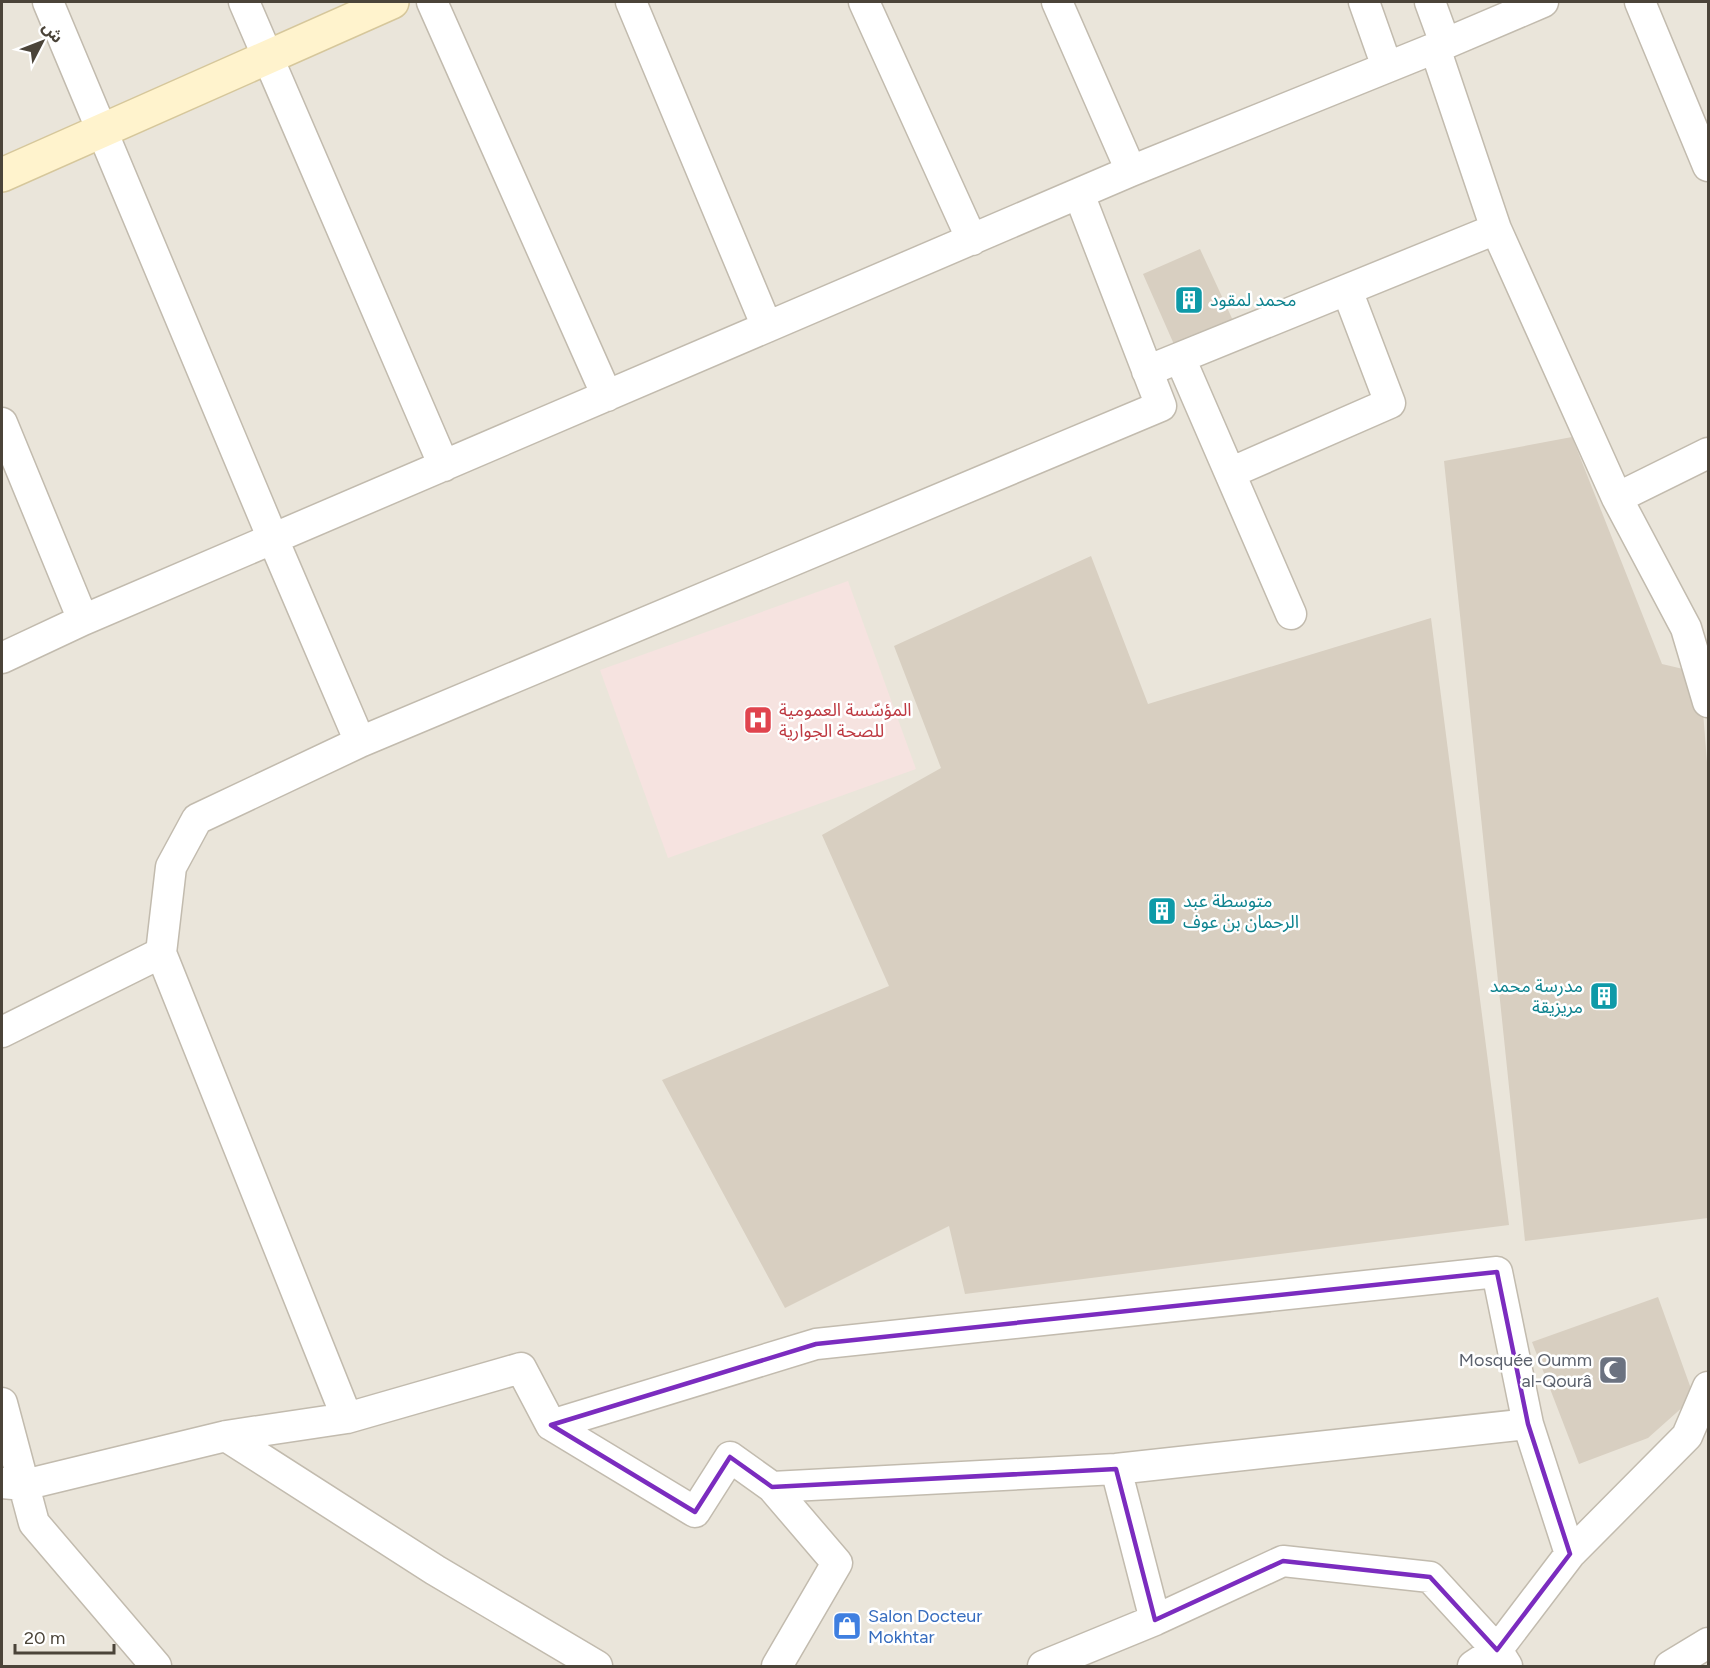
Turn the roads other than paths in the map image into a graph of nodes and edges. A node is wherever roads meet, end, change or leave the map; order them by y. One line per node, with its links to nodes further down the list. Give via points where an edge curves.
1 (48, 2): 15 (street)
2 (244, 2): 13 (street)
3 (392, 2): 13 (street)
4 (432, 2): 27 (street)
5 (631, 2): 23 (street)
6 (864, 2): 21 (street)
7 (1057, 2): 17 (street)
8 (1364, 2): 14 (street)
9 (1430, 2): 12 (street)
10 (1543, 2): 12 (street)
11 (1640, 2): 16 (street)
12 (1440, 46): 14 (street); 20 (street)
13 (266, 57): 15 (street); 31 (street)
14 (1387, 67): 17 (street)
15 (102, 130): 18 (street); 34 (street)
16 (1708, 166)
17 (1131, 171): 19 (street)
18 (2, 175)
19 (1078, 194): 21 (street); 25 (street)
20 (1496, 229): 22 (street); 33 (street)
21 (972, 240): 23 (street)
22 (1347, 290): 24 (street); 32 (street, via 1390,403)
23 (767, 327): 27 (street)
24 (1180, 358): 25 (street); 26 (street)
25 (1147, 371): 28 (street)
26 (1195, 393): 28 (street); 32 (street)
27 (607, 396): 31 (street)
28 (1161, 406): 39 (street)
29 (2, 423): 36 (street)
30 (1708, 453): 33 (street)
31 (444, 466): 34 (street)
32 (1230, 473): 35 (street)
33 (1617, 498): 38 (street, via 1686,628)
34 (273, 539): 36 (street); 39 (street)
35 (1291, 614)
36 (83, 620): 37 (street)
37 (2, 658)
38 (1708, 702)
39 (360, 742): 40 (street, via 197,819 171,867)
40 (161, 953): 41 (street); 44 (street)
41 (2, 1032)
42 (1708, 1387): 51 (street, via 1687,1436)
43 (2, 1403): 49 (street)
44 (347, 1418): 46 (street, via 521,1368); 47 (street)
45 (1528, 1424): 46 (street, via 1497,1272 816,1344); 48 (street); 51 (street)
46 (551, 1425): 50 (street, via 695,1512 730,1457)
47 (226, 1436): 49 (street); 56 (street, via 435,1570)
48 (1116, 1468): 50 (street); 52 (street)
49 (13, 1484): 55 (street, via 34,1523)
50 (772, 1487): 57 (street, via 837,1563)
51 (1570, 1554): 54 (street)
52 (1155, 1620): 54 (street, via 1283,1562 1430,1577); 58 (street)
53 (1708, 1643): 59 (street)
54 (1492, 1661)
55 (156, 1666)
56 (597, 1666)
57 (778, 1666)
58 (1043, 1666)
59 (1670, 1666)

